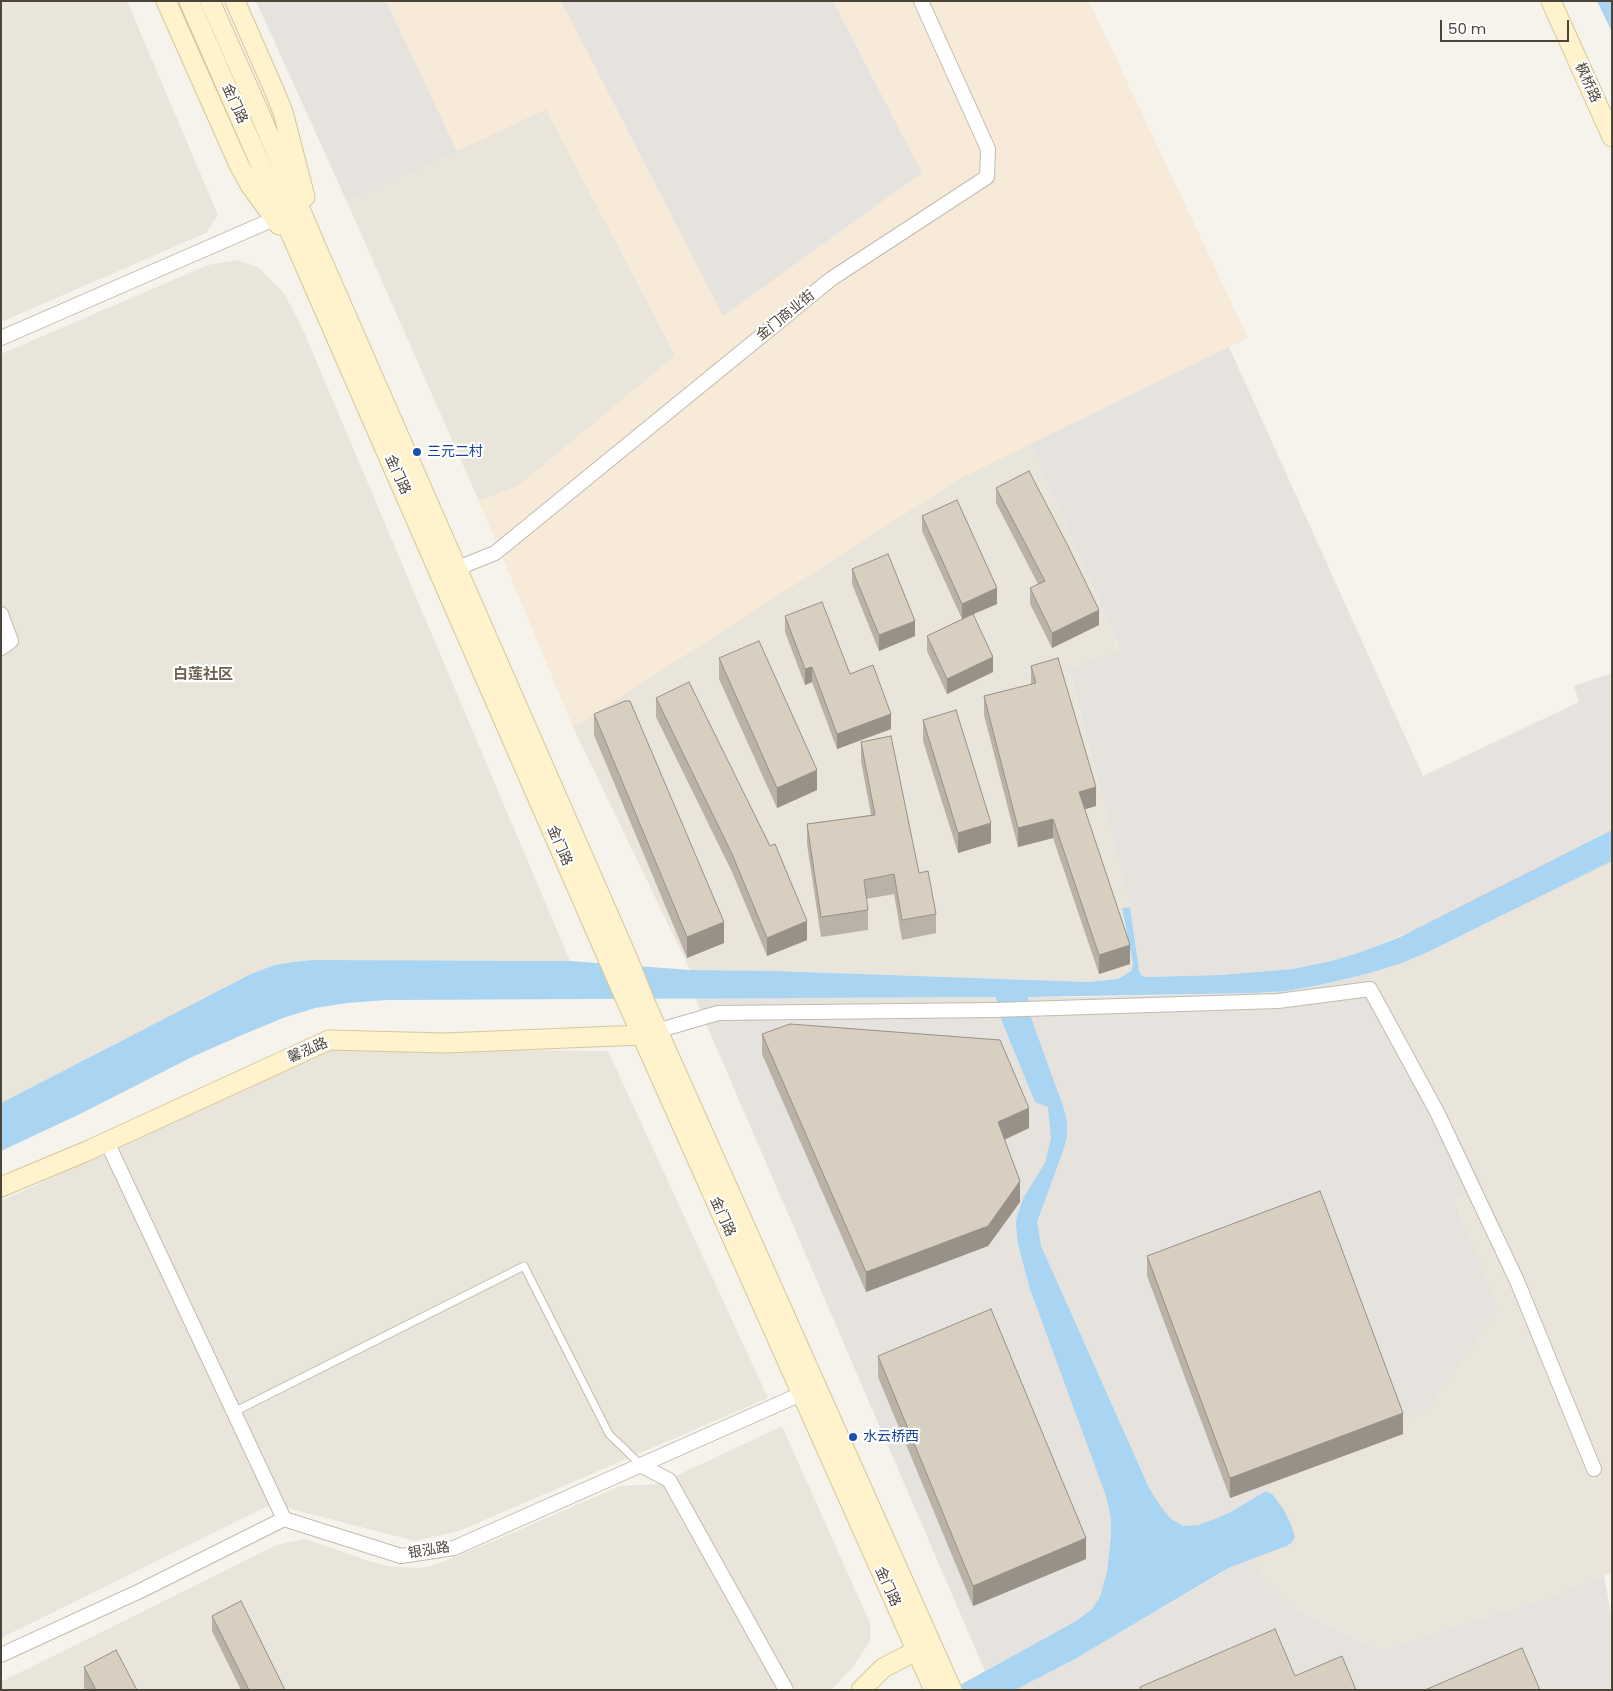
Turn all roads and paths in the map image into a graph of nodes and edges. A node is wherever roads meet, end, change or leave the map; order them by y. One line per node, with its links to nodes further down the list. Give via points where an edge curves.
1 (166, 1): 8 (main road, via 239,165)
2 (189, 1): 9 (main road, 金门路, via 242,121)
3 (210, 1): 9 (main road, 金门路, via 260,114)
4 (235, 1): 9 (main road, via 289,133)
5 (921, 1): 11 (street, 金门商业街, via 988,149 987,177 831,279 495,553)
6 (1551, 1): 7 (main road, 枫桥路)
7 (1612, 137)
8 (274, 219): 9 (main road); 10 (street)
9 (310, 255): 11 (main road, 金门路)
10 (1, 338)
11 (448, 572): 14 (main road, 金门路, via 608,960 626,1000); 14 (main road, 金门路, via 628,959 645,1002)
12 (1, 614): 13 (street, via 11,641)
13 (1, 648)
14 (649, 1033): 15 (main road, 馨泓路, via 445,1043 329,1040); 17 (main road, 金门路); 20 (street, via 718,1013 1047,1009 1278,1000 1370,989 1437,1112 1517,1281); 24 (main road, 金门路)
15 (107, 1142): 16 (main road, 馨泓路); 18 (street)
16 (1, 1188)
17 (801, 1394): 19 (street, 银泓路); 22 (main road, 金门路)
18 (234, 1412): 19 (lane, via 524,1266 609,1434); 21 (street)
19 (642, 1466): 21 (street, 银泓路, via 445,1550 401,1556); 25 (street, via 669,1480)
20 (1594, 1469)
21 (284, 1519): 23 (street, via 140,1591)
22 (916, 1652): 24 (main road, 金门路); 26 (main road, via 883,1668)
23 (1, 1655)
24 (942, 1687)
25 (786, 1690)
26 (861, 1690)

